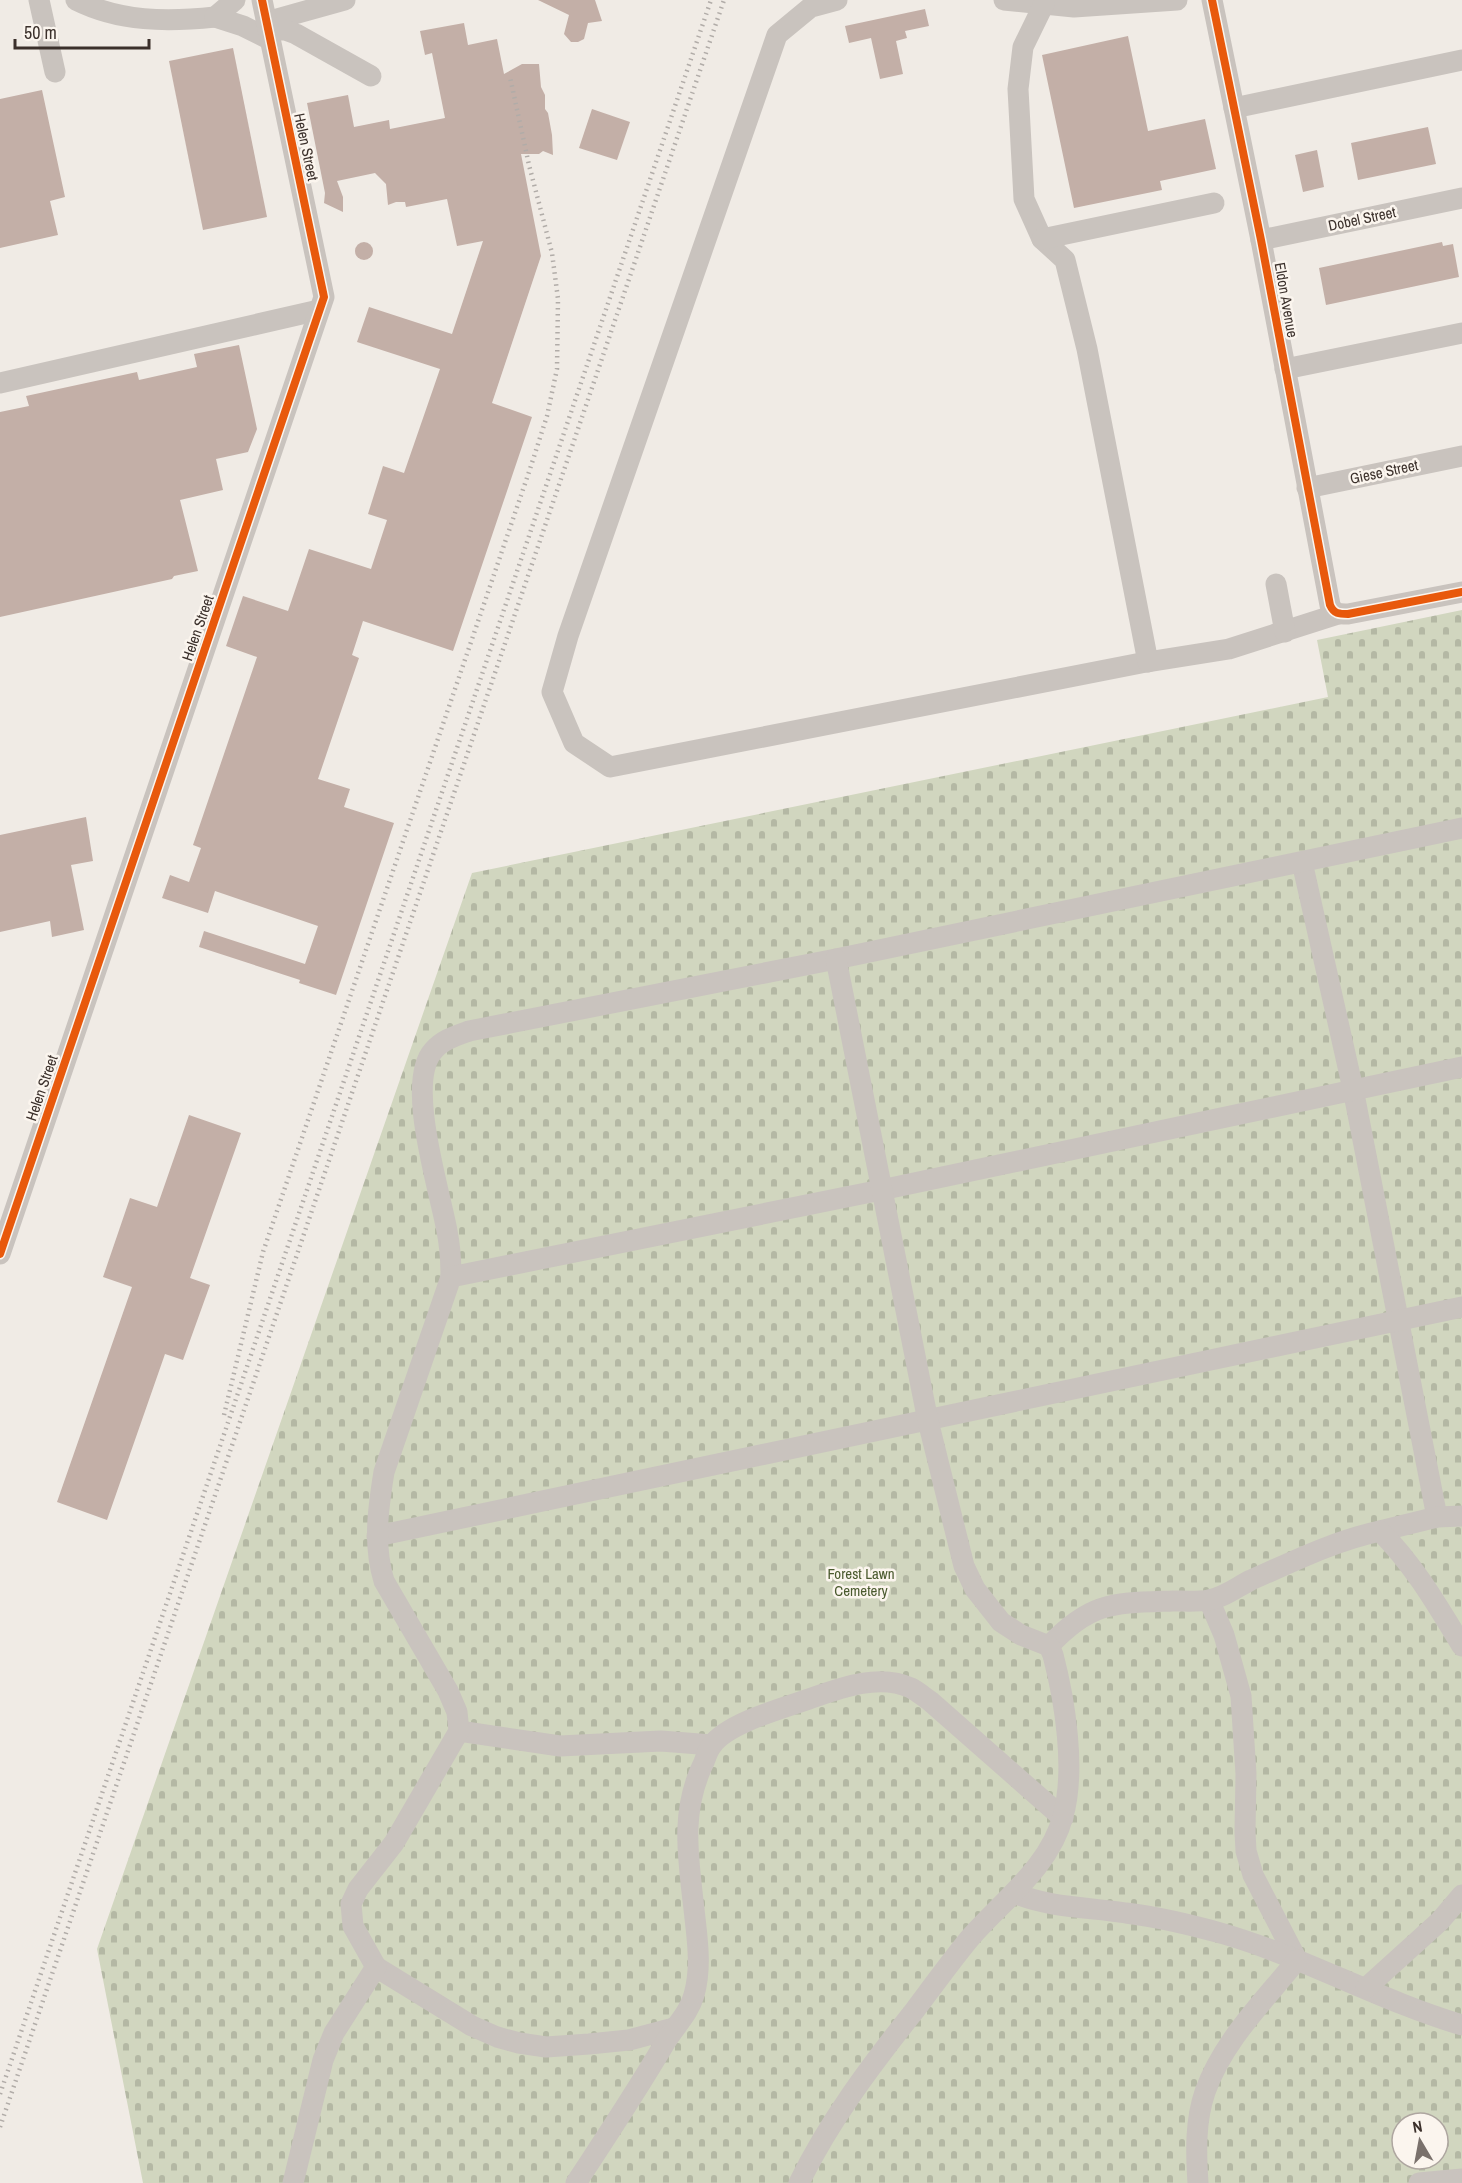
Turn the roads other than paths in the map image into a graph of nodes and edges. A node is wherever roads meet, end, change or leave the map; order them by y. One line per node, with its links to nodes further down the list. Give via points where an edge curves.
1 (39, 0): 14 (street)
2 (76, 0): 11 (street, via 129,18)
3 (235, 0): 11 (street)
4 (262, 0): 12 (street, Helen Street)
5 (345, 0): 12 (street)
6 (837, 0): 31 (street, via 811,7 777,35 568,636 552,692 574,742 610,766)
7 (1004, 0): 10 (street)
8 (1177, 0): 10 (street, via 1074,7)
9 (1212, 0): 16 (street, Eldon Avenue)
10 (1044, 4): 19 (street, via 1023,47 1018,89 1024,199)
11 (215, 17): 12 (street)
12 (268, 30): 15 (street, via 296,34); 21 (street, Helen Street, via 324,297)
13 (1462, 60): 16 (street)
14 (55, 72)
15 (371, 76)
16 (1234, 108): 20 (street, Eldon Avenue)
17 (1462, 198): 20 (street, Dobel Street)
18 (1214, 203): 19 (street)
19 (1042, 239): 31 (street, via 1065,260 1087,349)
20 (1261, 240): 23 (street, Eldon Avenue)
21 (319, 310): 24 (street); 38 (street, Helen Street)
22 (1462, 333): 23 (street)
23 (1285, 369): 26 (street, Eldon Avenue)
24 (0, 383)
25 (1462, 456): 26 (street, Giese Street)
26 (1307, 488): 29 (street, Eldon Avenue)
27 (1276, 584): 30 (street)
28 (1462, 592): 29 (street, via 1348,614)
29 (1334, 610): 30 (street)
30 (1286, 632): 31 (street, via 1229,649)
31 (1148, 662)
32 (1462, 828): 33 (street)
33 (1302, 862): 34 (street); 36 (street)
34 (836, 959): 37 (street); 39 (street, via 469,1031 445,1040 432,1052 423,1069 422,1090 425,1125 448,1233)
35 (1462, 1067): 36 (street)
36 (1353, 1089): 37 (street); 41 (street)
37 (881, 1190): 39 (street); 42 (street)
38 (0, 1254)
39 (451, 1277): 46 (street, via 384,1472)
40 (1462, 1307): 41 (street)
41 (1400, 1319): 42 (street); 44 (street)
42 (928, 1420): 46 (street); 48 (street, via 957,1541 975,1589 1001,1622)
43 (1462, 1516): 44 (street)
44 (1437, 1517): 45 (street)
45 (1380, 1531): 47 (street, via 1330,1545); 49 (street, via 1418,1575)
46 (377, 1536): 50 (street, via 377,1561 384,1581 448,1691 457,1712)
47 (1209, 1600): 48 (street, via 1100,1607 1080,1617); 55 (street, via 1224,1635 1241,1696 1246,1750 1246,1851 1253,1875)
48 (1049, 1646): 52 (street, via 1066,1732 1068,1783)
49 (1462, 1646)
50 (459, 1731): 51 (street, via 560,1746 661,1741); 56 (street, via 394,1843 351,1904 353,1926)
51 (712, 1745): 52 (street, via 740,1725 838,1689 868,1682 892,1683 910,1688 930,1701); 59 (street, via 698,1774 687,1823 699,1972 688,2012)
52 (1063, 1818): 53 (street, via 1049,1846)
53 (1014, 1893): 55 (street, via 1047,1904 1176,1922); 63 (street, via 971,1937 883,2050 832,2125)
54 (1462, 1895): 57 (street, via 1440,1921)
55 (1297, 1960): 57 (street); 64 (street, via 1242,2027 1213,2072 1198,2127)
56 (376, 1967): 59 (street, via 472,2026 519,2043 546,2047 589,2044 629,2040); 61 (street, via 334,2033 323,2060)
57 (1366, 1988): 58 (street)
58 (1462, 2025)
59 (674, 2028): 62 (street)
60 (1462, 2180): 65 (street)
61 (293, 2183)
62 (576, 2183)
63 (799, 2183)
64 (1198, 2183)
65 (1419, 2183)

